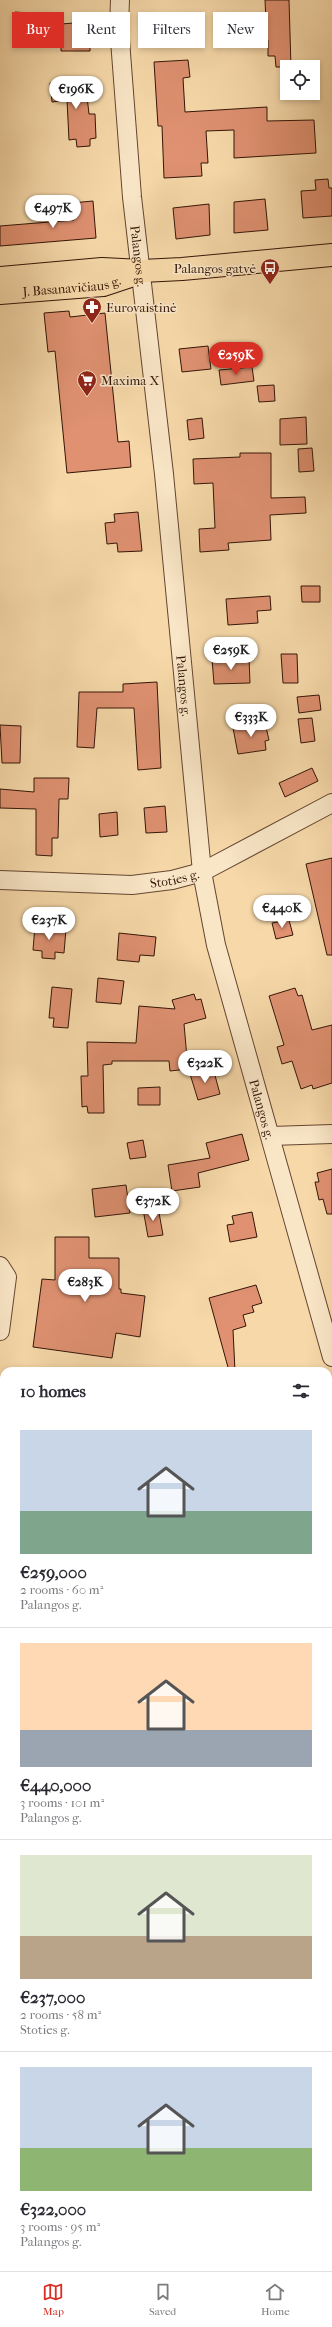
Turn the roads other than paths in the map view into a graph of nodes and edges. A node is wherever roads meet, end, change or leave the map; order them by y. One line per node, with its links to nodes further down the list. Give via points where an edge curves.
1 (120, 0): 3 (street, Palangos g., via 119,27 132,197)
2 (332, 255): 3 (main road, J. Basanavičiaus g.)
3 (142, 271): 4 (main road, J. Basanavičiaus g., via 102,269); 5 (main road, J. Basanavičiaus g., via 103,285); 7 (street, Palangos g.)
4 (0, 278)
5 (0, 293)
6 (332, 803): 7 (street, Stoties g.)
7 (202, 872): 8 (street, Stoties g., via 172,880 132,885); 10 (street, Palangos g., via 216,945)
8 (0, 880)
9 (332, 1134): 10 (street)
10 (271, 1136): 13 (street, Palangos g.)
11 (0, 1266): 12 (street, via 6,1278)
12 (0, 1331)
13 (332, 1357)

